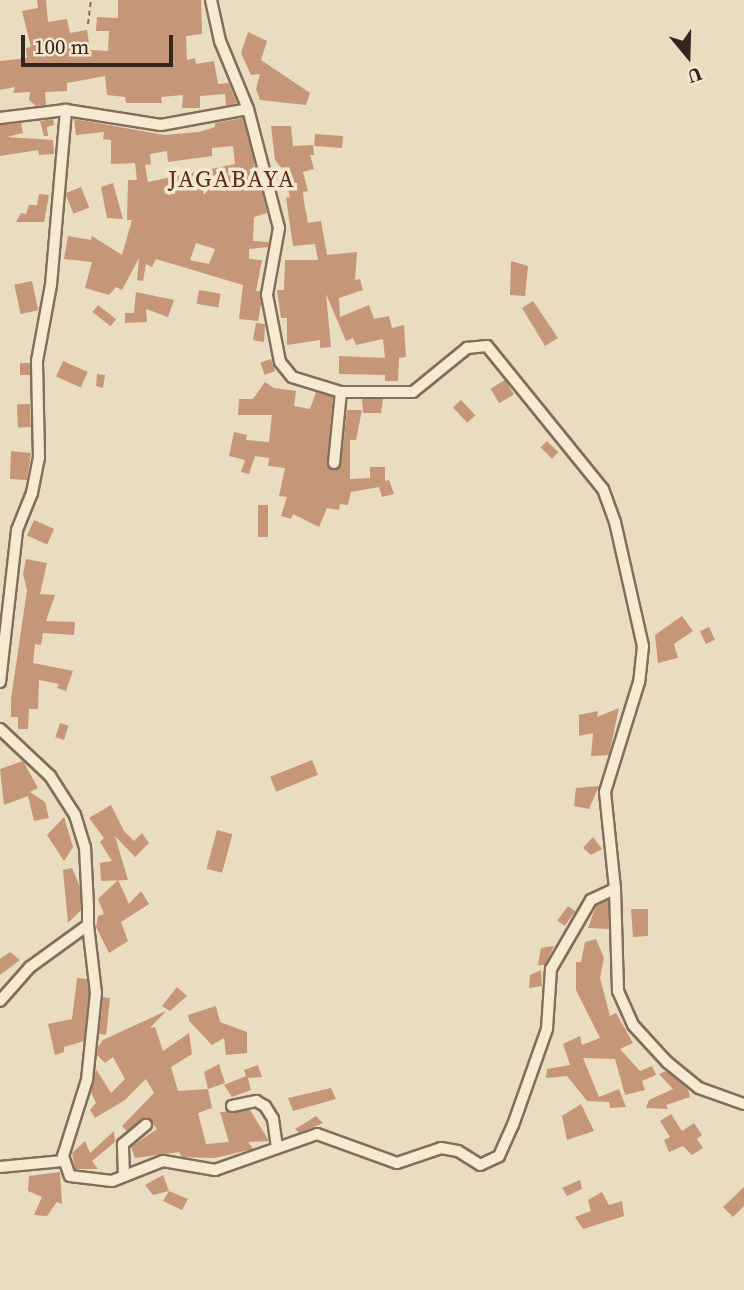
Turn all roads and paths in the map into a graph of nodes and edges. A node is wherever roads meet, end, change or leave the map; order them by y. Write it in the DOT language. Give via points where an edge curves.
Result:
graph roads {
  1 [pos="91,0"];
  2 [pos="211,0"];
  3 [pos="88,24"];
  4 [pos="248,109"];
  5 [pos="66,110"];
  6 [pos="0,118"];
  7 [pos="341,392"];
  8 [pos="334,463"];
  9 [pos="0,682"];
  10 [pos="0,729"];
  11 [pos="615,889"];
  12 [pos="88,925"];
  13 [pos="0,1000"];
  14 [pos="744,1104"];
  15 [pos="232,1106"];
  16 [pos="146,1125"];
  17 [pos="276,1147"];
  18 [pos="63,1161"];
  19 [pos="0,1167"];
  20 [pos="124,1176"];
  1 -- 3 [label="path"];
  2 -- 4 [label="street" via="220,41"];
  4 -- 5 [label="street" via="161,125"];
  4 -- 7 [label="street" via="281,238 267,295 280,362 292,377"];
  5 -- 6 [label="street"];
  5 -- 9 [label="street" via="51,285 37,361 39,458 32,494 17,530"];
  7 -- 8 [label="street"];
  7 -- 11 [label="street" via="414,392 467,348 487,346 603,489 643,646 639,682 605,792 604,818"];
  10 -- 12 [label="street" via="50,776 75,815 85,846"];
  11 -- 14 [label="street" via="618,991 626,1014 650,1046 699,1088"];
  11 -- 17 [label="street" via="591,900 551,969 547,1029 513,1125 495,1159 476,1165 458,1151 441,1148 397,1163 321,1134"];
  12 -- 13 [label="street" via="30,967"];
  12 -- 18 [label="street" via="96,967 91,1043 87,1080"];
  15 -- 17 [label="street" via="256,1101 265,1106"];
  16 -- 20 [label="street" via="123,1144"];
  17 -- 20 [label="street" via="224,1168 207,1170 163,1161"];
  18 -- 19 [label="street"];
  18 -- 20 [label="street" via="65,1171 81,1180 102,1183"];
}
